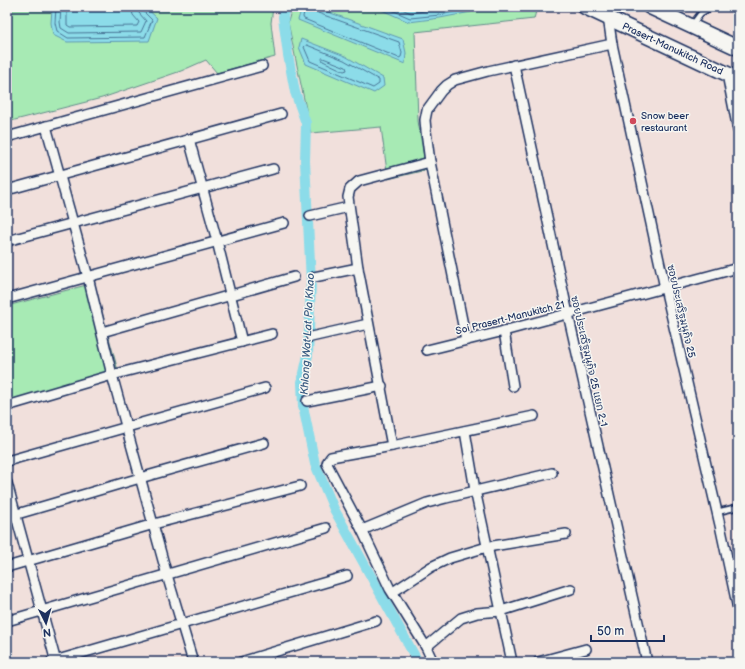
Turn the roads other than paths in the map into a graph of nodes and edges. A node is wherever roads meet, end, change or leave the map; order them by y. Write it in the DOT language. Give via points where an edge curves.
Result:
graph roads {
  1 [pos="585,7"];
  2 [pos="650,7"];
  3 [pos="708,7"];
  4 [pos="608,17"];
  5 [pos="691,26"];
  6 [pos="612,44"];
  7 [pos="738,48"];
  8 [pos="514,65"];
  9 [pos="262,66"];
  10 [pos="732,76"];
  11 [pos="281,114"];
  12 [pos="46,126"];
  13 [pos="738,130"];
  14 [pos="7,137"];
  15 [pos="188,139"];
  16 [pos="430,162"];
  17 [pos="273,169"];
  18 [pos="59,175"];
  19 [pos="203,189"];
  20 [pos="7,190"];
  21 [pos="349,207"];
  22 [pos="310,216"];
  23 [pos="284,223"];
  24 [pos="72,225"];
  25 [pos="217,241"];
  26 [pos="7,242"];
  27 [pos="358,268"];
  28 [pos="738,268"];
  29 [pos="88,277"];
  30 [pos="294,277"];
  31 [pos="314,277"];
  32 [pos="665,288"];
  33 [pos="231,295"];
  34 [pos="7,299"];
  35 [pos="568,314"];
  36 [pos="368,324"];
  37 [pos="504,331"];
  38 [pos="102,332"];
  39 [pos="272,334"];
  40 [pos="311,337"];
  41 [pos="466,340"];
  42 [pos="242,342"];
  43 [pos="427,350"];
  44 [pos="112,375"];
  45 [pos="382,386"];
  46 [pos="513,386"];
  47 [pos="265,388"];
  48 [pos="307,401"];
  49 [pos="7,406"];
  50 [pos="534,416"];
  51 [pos="126,427"];
  52 [pos="465,431"];
  53 [pos="264,443"];
  54 [pos="392,446"];
  55 [pos="7,461"];
  56 [pos="552,473"];
  57 [pos="140,478"];
  58 [pos="7,483"];
  59 [pos="300,486"];
  60 [pos="475,490"];
  61 [pos="738,507"];
  62 [pos="717,512"];
  63 [pos="11,516"];
  64 [pos="154,524"];
  65 [pos="326,528"];
  66 [pos="362,530"];
  67 [pos="566,534"];
  68 [pos="487,548"];
  69 [pos="29,561"];
  70 [pos="7,567"];
  71 [pos="167,575"];
  72 [pos="348,576"];
  73 [pos="570,589"];
  74 [pos="393,592"];
  75 [pos="738,609"];
  76 [pos="42,611"];
  77 [pos="501,611"];
  78 [pos="7,621"];
  79 [pos="376,621"];
  80 [pos="183,625"];
  81 [pos="426,647"];
  82 [pos="586,649"];
  83 [pos="54,662"];
  84 [pos="193,662"];
  85 [pos="241,662"];
  86 [pos="433,662"];
  87 [pos="512,662"];
  88 [pos="538,662"];
  89 [pos="647,662"];
  1 -- 4 [label="main road, Prasert-Manukitch Road"];
  2 -- 5 [label="main road"];
  3 -- 5 [label="lane"];
  4 -- 6 [label="street, ซอยประเสริฐมนูกิจ 25"];
  4 -- 10 [label="main road, Prasert-Manukitch Road"];
  5 -- 7 [label="main road"];
  6 -- 8 [label="street"];
  6 -- 32 [label="street, ซอยประเสริฐมนูกิจ 25"];
  8 -- 16 [label="street" via="455,80 441,91 427,110"];
  8 -- 35 [label="street, ซอยประเสริฐมนูกิจ 25 แยก 2-1"];
  9 -- 12 [label="street"];
  10 -- 13 [label="street"];
  11 -- 15 [label="street"];
  12 -- 14 [label="street"];
  12 -- 18 [label="street"];
  15 -- 18 [label="street"];
  15 -- 19 [label="street"];
  16 -- 21 [label="street" via="359,181 350,190"];
  16 -- 41 [label="street"];
  17 -- 19 [label="street"];
  18 -- 20 [label="street"];
  18 -- 24 [label="street"];
  19 -- 24 [label="street"];
  19 -- 25 [label="street"];
  21 -- 22 [label="street"];
  21 -- 27 [label="street"];
  23 -- 25 [label="street"];
  24 -- 26 [label="street"];
  24 -- 29 [label="street"];
  25 -- 29 [label="street"];
  25 -- 33 [label="street"];
  27 -- 31 [label="street"];
  27 -- 36 [label="street"];
  28 -- 32 [label="street, Soi Prasert-Manukitch 21"];
  29 -- 34 [label="street"];
  29 -- 38 [label="street"];
  30 -- 33 [label="street"];
  32 -- 35 [label="street, Soi Prasert-Manukitch 21"];
  32 -- 62 [label="street, ซอยประเสริฐมนูกิจ 25"];
  33 -- 38 [label="street"];
  33 -- 42 [label="street"];
  35 -- 37 [label="street, Soi Prasert-Manukitch 21"];
  35 -- 89 [label="street, ซอยประเสริฐมนูกิจ 25 แยก 2-1"];
  36 -- 40 [label="street"];
  36 -- 45 [label="street"];
  37 -- 41 [label="street, Soi Prasert-Manukitch 21"];
  37 -- 46 [label="street"];
  38 -- 44 [label="street"];
  39 -- 42 [label="street"];
  41 -- 43 [label="street, Soi Prasert-Manukitch 21"];
  42 -- 44 [label="street"];
  44 -- 49 [label="street"];
  44 -- 51 [label="street"];
  45 -- 48 [label="street"];
  45 -- 54 [label="street"];
  47 -- 51 [label="street"];
  50 -- 52 [label="street"];
  51 -- 55 [label="street"];
  51 -- 57 [label="street"];
  52 -- 54 [label="street"];
  52 -- 60 [label="street"];
  53 -- 57 [label="street"];
  54 -- 66 [label="street" via="331,457 328,461 327,464"];
  56 -- 60 [label="street"];
  57 -- 63 [label="street"];
  57 -- 64 [label="street"];
  58 -- 63 [label="street"];
  59 -- 64 [label="street"];
  60 -- 66 [label="street" via="427,503"];
  60 -- 68 [label="street"];
  61 -- 62 [label="lane"];
  62 -- 75 [label="street, ซอยประเสริฐมนูกิจ 25"];
  63 -- 69 [label="street"];
  64 -- 69 [label="street"];
  64 -- 71 [label="street"];
  65 -- 71 [label="street"];
  66 -- 74 [label="street"];
  67 -- 68 [label="street"];
  68 -- 74 [label="street" via="431,566"];
  68 -- 77 [label="street"];
  69 -- 70 [label="street"];
  69 -- 76 [label="street"];
  71 -- 76 [label="street"];
  71 -- 80 [label="street"];
  72 -- 80 [label="street"];
  73 -- 77 [label="street"];
  74 -- 81 [label="street"];
  76 -- 78 [label="street"];
  76 -- 83 [label="street"];
  77 -- 81 [label="street" via="477,613 462,618"];
  77 -- 87 [label="street"];
  79 -- 85 [label="street"];
  80 -- 83 [label="street"];
  80 -- 84 [label="street"];
  81 -- 86 [label="street"];
  82 -- 88 [label="street"];
}
